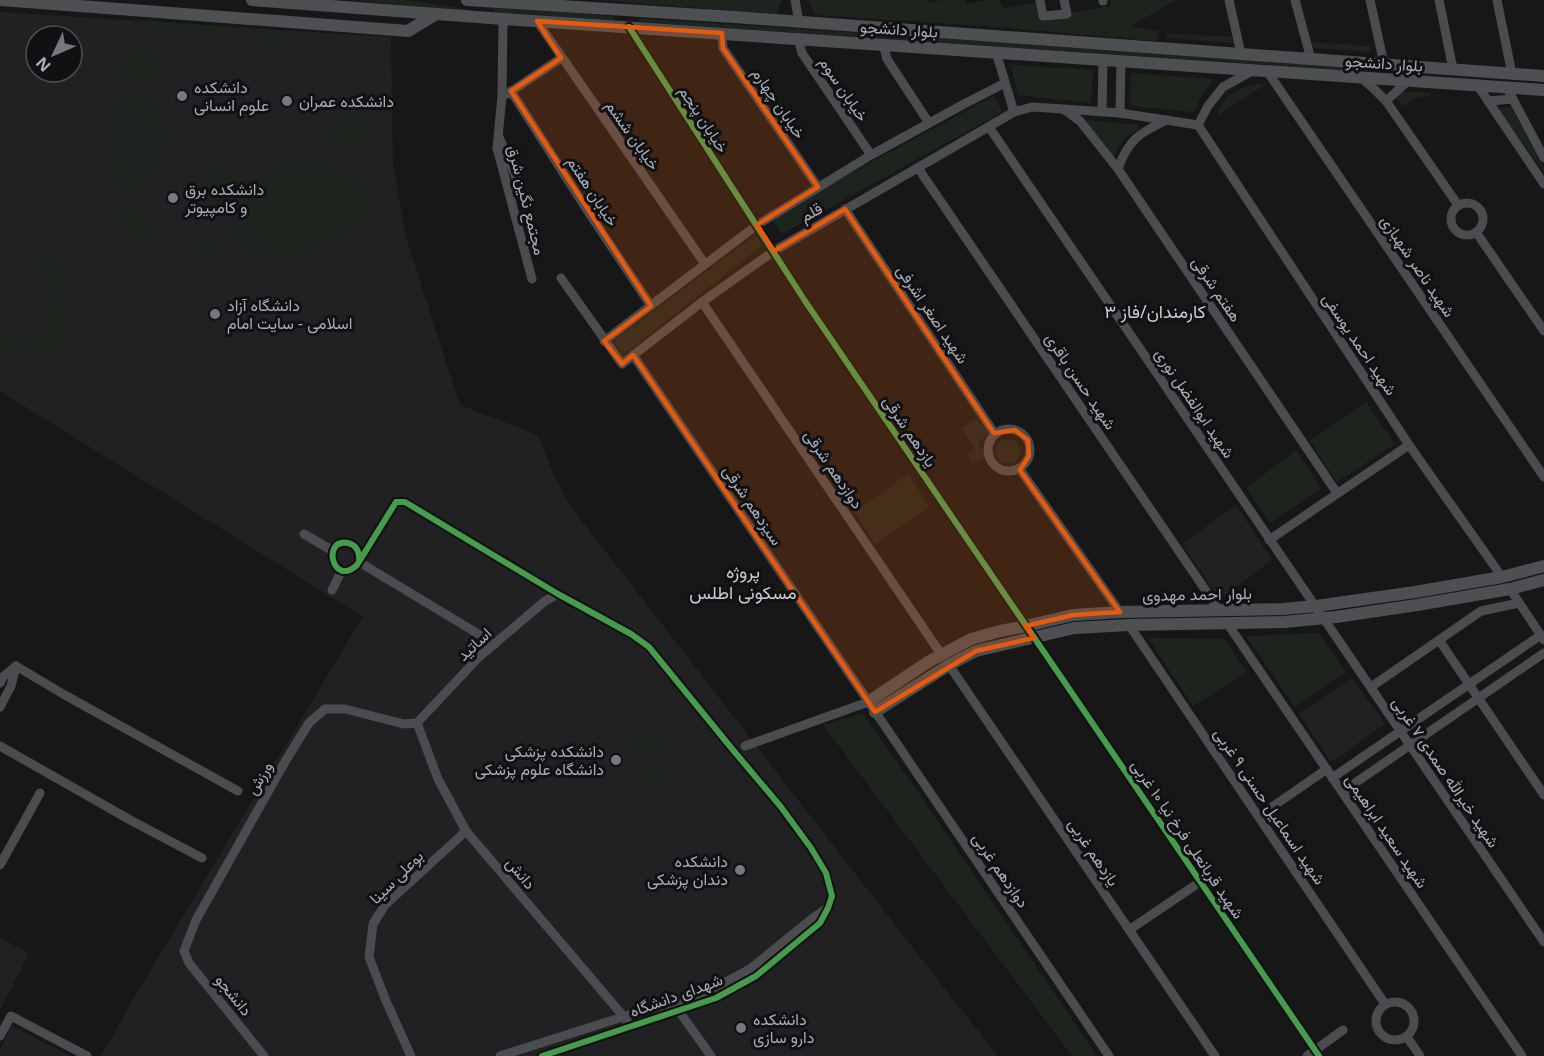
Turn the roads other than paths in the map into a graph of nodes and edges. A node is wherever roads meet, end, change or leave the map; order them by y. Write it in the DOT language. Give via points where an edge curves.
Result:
graph roads {
  1 [pos="2,0"];
  2 [pos="252,0"];
  3 [pos="467,0"];
  4 [pos="795,0"];
  5 [pos="1040,0"];
  6 [pos="1064,0"];
  7 [pos="1229,0"];
  8 [pos="1295,0"];
  9 [pos="1370,0"];
  10 [pos="1439,0"];
  11 [pos="1497,0"];
  12 [pos="476,1"];
  13 [pos="605,4"];
  14 [pos="629,10"];
  15 [pos="436,14"];
  16 [pos="476,17"];
  17 [pos="503,19"];
  18 [pos="537,21"];
  19 [pos="799,22"];
  20 [pos="629,27"];
  21 [pos="722,33"];
  22 [pos="798,38"];
  23 [pos="883,44"];
  24 [pos="996,52"];
  25 [pos="1241,54"];
  26 [pos="561,58"];
  27 [pos="1311,59"];
  28 [pos="1103,60"];
  29 [pos="1121,61"];
  30 [pos="1384,64"];
  31 [pos="1453,69"];
  32 [pos="1253,70"];
  33 [pos="1267,71"];
  34 [pos="1512,74"];
  35 [pos="1544,76"];
  36 [pos="1360,78"];
  37 [pos="1386,79"];
  38 [pos="1408,81"];
  39 [pos="1005,83"];
  40 [pos="1478,86"];
  41 [pos="1544,90"];
  42 [pos="1510,93"];
  43 [pos="506,94"];
  44 [pos="1386,101"];
  45 [pos="1488,101"];
  46 [pos="1063,109"];
  47 [pos="1014,112"];
  48 [pos="1102,112"];
  49 [pos="1120,113"];
  50 [pos="1167,120"];
  51 [pos="929,123"];
  52 [pos="1198,125"];
  53 [pos="989,127"];
  54 [pos="498,135"];
  55 [pos="871,155"];
  56 [pos="1544,158"];
  57 [pos="918,168"];
  58 [pos="1118,170"];
  59 [pos="517,180"];
  60 [pos="1544,184"];
  61 [pos="818,187"];
  62 [pos="1458,205"];
  63 [pos="845,210"];
  64 [pos="757,225"];
  65 [pos="1476,232"];
  66 [pos="774,251"];
  67 [pos="705,264"];
  68 [pos="561,278"];
  69 [pos="532,279"];
  70 [pos="702,302"];
  71 [pos="651,306"];
  72 [pos="1544,331"];
  73 [pos="604,341"];
  74 [pos="633,355"];
  75 [pos="995,434"];
  76 [pos="1409,445"];
  77 [pos="1019,468"];
  78 [pos="1544,477"];
  79 [pos="1337,493"];
  80 [pos="304,534"];
  81 [pos="1269,540"];
  82 [pos="333,551"];
  83 [pos="358,562"];
  84 [pos="1544,566"];
  85 [pos="342,570"];
  86 [pos="1502,577"];
  87 [pos="1544,580"];
  88 [pos="1510,589"];
  89 [pos="332,590"];
  90 [pos="558,594"];
  91 [pos="1519,603"];
  92 [pos="1316,606"];
  93 [pos="1219,610"];
  94 [pos="1120,612"];
  95 [pos="1324,618"];
  96 [pos="1227,623"];
  97 [pos="1026,626"];
  98 [pos="1129,626"];
  99 [pos="1034,638"];
  100 [pos="1542,638"];
  101 [pos="1439,640"];
  102 [pos="495,644"];
  103 [pos="1544,653"];
  104 [pos="941,654"];
  105 [pos="949,665"];
  106 [pos="16,666"];
  107 [pos="0,683"];
  108 [pos="1469,685"];
  109 [pos="1371,687"];
  110 [pos="1479,699"];
  111 [pos="868,702"];
  112 [pos="0,707"];
  113 [pos="875,712"];
  114 [pos="417,723"];
  115 [pos="1400,732"];
  116 [pos="0,746"];
  117 [pos="745,746"];
  118 [pos="1410,747"];
  119 [pos="1330,774"];
  120 [pos="238,791"];
  121 [pos="40,792"];
  122 [pos="1342,792"];
  123 [pos="1544,795"];
  124 [pos="1259,816"];
  125 [pos="466,831"];
  126 [pos="202,858"];
  127 [pos="0,865"];
  128 [pos="1200,882"];
  129 [pos="1129,930"];
  130 [pos="1544,942"];
  131 [pos="184,951"];
  132 [pos="1384,1004"];
  133 [pos="676,1006"];
  134 [pos="624,1017"];
  135 [pos="630,1026"];
  136 [pos="1342,1030"];
  137 [pos="0,1036"];
  138 [pos="561,1036"];
  139 [pos="1407,1037"];
  140 [pos="565,1052"];
  141 [pos="1314,1054"];
  142 [pos="87,1056"];
  143 [pos="264,1056"];
  144 [pos="411,1056"];
  145 [pos="500,1056"];
  146 [pos="542,1056"];
  147 [pos="711,1056"];
  148 [pos="1109,1056"];
  149 [pos="1215,1056"];
  150 [pos="1420,1056"];
  151 [pos="1522,1056"];
  1 -- 15 [label="main road" via="408,30"];
  2 -- 15 [label="main road, بلوار دانشجو"];
  3 -- 12 [label="main road, بلوار دانشجو"];
  4 -- 19 [label="street"];
  5 -- 6 [label="street" via="1043,16 1066,14"];
  7 -- 25 [label="street"];
  8 -- 27 [label="street"];
  9 -- 30 [label="street"];
  10 -- 31 [label="street"];
  11 -- 34 [label="street"];
  12 -- 13 [label="main road, بلوار دانشجو"];
  12 -- 16 [label="main road"];
  13 -- 14 [label="main road, بلوار دانشجو"];
  14 -- 19 [label="main road, بلوار دانشجو"];
  14 -- 20 [label="main road"];
  15 -- 16 [label="main road, بلوار دانشجو"];
  16 -- 17 [label="main road, بلوار دانشجو"];
  17 -- 18 [label="main road, بلوار دانشجو"];
  17 -- 43 [label="street, مجتمع نگین شرق"];
  18 -- 20 [label="main road, بلوار دانشجو"];
  18 -- 26 [label="street, خیابان ششم"];
  19 -- 25 [label="main road, بلوار دانشجو"];
  20 -- 21 [label="main road, بلوار دانشجو"];
  20 -- 64 [label="street, خیابان پنجم"];
  21 -- 22 [label="main road, بلوار دانشجو"];
  21 -- 61 [label="street, خیابان چهارم" via="723,48"];
  22 -- 23 [label="main road, بلوار دانشجو"];
  22 -- 55 [label="street, خیابان سوم" via="802,53"];
  23 -- 24 [label="main road, بلوار دانشجو"];
  23 -- 51 [label="street" via="887,59"];
  24 -- 28 [label="main road, بلوار دانشجو"];
  24 -- 39 [label="street"];
  25 -- 27 [label="main road, بلوار دانشجو"];
  26 -- 43 [label="street"];
  26 -- 67 [label="street, خیابان ششم"];
  27 -- 30 [label="main road, بلوار دانشجو"];
  28 -- 29 [label="main road, بلوار دانشجو"];
  28 -- 48 [label="street"];
  29 -- 32 [label="main road, بلوار دانشجو"];
  29 -- 49 [label="street"];
  30 -- 31 [label="main road, بلوار دانشجو"];
  30 -- 37 [label="main road"];
  31 -- 34 [label="main road, بلوار دانشجو"];
  32 -- 33 [label="main road, بلوار دانشجو"];
  32 -- 52 [label="street" via="1223,87"];
  33 -- 36 [label="main road, بلوار دانشجو"];
  33 -- 78 [label="street, شهید ناصر شهبازی"];
  34 -- 35 [label="main road, بلوار دانشجو"];
  36 -- 37 [label="main road, بلوار دانشجو"];
  36 -- 44 [label="street"];
  37 -- 38 [label="main road, بلوار دانشجو"];
  38 -- 40 [label="main road, بلوار دانشجو"];
  38 -- 44 [label="street"];
  39 -- 47 [label="street"];
  39 -- 51 [label="street"];
  40 -- 42 [label="main road, بلوار دانشجو"];
  40 -- 45 [label="street"];
  41 -- 42 [label="main road, بلوار دانشجو"];
  42 -- 45 [label="street"];
  42 -- 56 [label="street"];
  43 -- 54 [label="street, مجتمع نگین شرق"];
  43 -- 71 [label="street, خیابان هفتم"];
  44 -- 62 [label="street"];
  45 -- 60 [label="street"];
  46 -- 47 [label="street" via="1032,107"];
  46 -- 48 [label="street"];
  46 -- 58 [label="street, هفتم شرقی" via="1080,121"];
  47 -- 53 [label="street, قلم"];
  48 -- 49 [label="street"];
  49 -- 50 [label="street"];
  50 -- 52 [label="street"];
  50 -- 58 [label="street" via="1131,142"];
  51 -- 55 [label="street"];
  52 -- 76 [label="street, شهید احمد یوسفی"];
  53 -- 57 [label="street, قلم"];
  53 -- 81 [label="street, شهید ابوالفضل نوری"];
  54 -- 59 [label="street"];
  54 -- 69 [label="street, مجتمع نگین شرق" via="497,148"];
  55 -- 61 [label="street"];
  57 -- 63 [label="street, قلم"];
  57 -- 93 [label="street, شهید حسن باقری"];
  58 -- 79 [label="street, هفتم شرقی"];
  61 -- 64 [label="street"];
  62 -- 65 [label="street" via="1466,202 1480,210 1483,222"];
  62 -- 65 [label="street" via="1451,216 1454,228 1464,234"];
  63 -- 66 [label="street, قلم"];
  63 -- 75 [label="street, شهید اصغر اشرفی"];
  64 -- 66 [label="street, خیابان پنجم"];
  64 -- 67 [label="street"];
  65 -- 72 [label="street"];
  66 -- 70 [label="street, قلم"];
  66 -- 97 [label="street, یازدهم شرقی"];
  67 -- 71 [label="street"];
  68 -- 73 [label="street"];
  70 -- 74 [label="street, قلم"];
  70 -- 104 [label="street, دوازدهم شرقی"];
  71 -- 73 [label="street"];
  73 -- 74 [label="street" via="622,364"];
  74 -- 111 [label="street, سیزدهم شرقی"];
  75 -- 77 [label="street" via="989,444 990,459 998,468"];
  75 -- 77 [label="street" via="1010,429 1028,440 1029,456"];
  76 -- 79 [label="street"];
  76 -- 86 [label="street, شهید احمد یوسفی"];
  77 -- 94 [label="street"];
  79 -- 81 [label="street"];
  80 -- 82 [label="street"];
  81 -- 92 [label="street, شهید ابوالفضل نوری"];
  82 -- 83 [label="street" via="338,545 351,544 359,553"];
  82 -- 85 [label="street" via="333,562"];
  83 -- 85 [label="street" via="352,569"];
  83 -- 90 [label="street" via="396,502 405,502"];
  83 -- 102 [label="street"];
  84 -- 86 [label="main road, بلوار احمد مهدوی"];
  85 -- 89 [label="street"];
  86 -- 88 [label="main road"];
  86 -- 92 [label="main road, بلوار احمد مهدوی"];
  87 -- 88 [label="main road, بلوار احمد مهدوی"];
  88 -- 91 [label="street"];
  88 -- 95 [label="main road, بلوار احمد مهدوی"];
  90 -- 102 [label="street, اساتید"];
  90 -- 133 [label="street, شهدای دانشگاه" via="649,647 782,807 826,873 832,896 828,908 750,969"];
  91 -- 100 [label="street"];
  91 -- 101 [label="street" via="1481,610"];
  92 -- 93 [label="main road, بلوار احمد مهدوی"];
  92 -- 95 [label="street, شهید خیرالله صمدی ۷ غربی"];
  93 -- 94 [label="main road, بلوار احمد مهدوی"];
  94 -- 97 [label="main road, بلوار احمد مهدوی" via="1072,615"];
  95 -- 96 [label="main road, بلوار احمد مهدوی"];
  95 -- 109 [label="street, شهید خیرالله صمدی ۷ غربی"];
  96 -- 98 [label="main road, بلوار احمد مهدوی"];
  96 -- 119 [label="street, شهید سعید ابراهیمی"];
  97 -- 99 [label="street, یازدهم شرقی"];
  97 -- 104 [label="main road, بلوار احمد مهدوی" via="971,639"];
  98 -- 99 [label="main road, بلوار احمد مهدوی" via="1074,628"];
  98 -- 124 [label="street, شهید اسماعیل حسنی ۹ غربی"];
  99 -- 105 [label="main road, بلوار احمد مهدوی" via="976,651"];
  99 -- 128 [label="street, شهید قربانعلی فرخ نیا ۱۰ غربی"];
  100 -- 108 [label="street"];
  101 -- 108 [label="street"];
  101 -- 109 [label="street"];
  102 -- 114 [label="street, اساتید"];
  103 -- 110 [label="street"];
  104 -- 111 [label="main road, بلوار احمد مهدوی"];
  105 -- 113 [label="main road, بلوار احمد مهدوی"];
  105 -- 129 [label="street, یازدهم غربی"];
  106 -- 107 [label="street"];
  106 -- 112 [label="street"];
  106 -- 120 [label="street"];
  108 -- 110 [label="street"];
  108 -- 115 [label="street"];
  109 -- 115 [label="street, شهید خیرالله صمدی ۷ غربی"];
  110 -- 118 [label="street"];
  110 -- 123 [label="street"];
  111 -- 113 [label="street, دوازدهم غربی"];
  111 -- 117 [label="street"];
  113 -- 148 [label="street, دوازدهم غربی"];
  114 -- 125 [label="street, دانش" via="438,779"];
  114 -- 131 [label="street, ورزش" via="326,709 309,723 196,920"];
  115 -- 118 [label="street, شهید خیرالله صمدی ۷ غربی"];
  115 -- 119 [label="street"];
  116 -- 126 [label="street"];
  118 -- 122 [label="street"];
  118 -- 130 [label="street, شهید خیرالله صمدی ۷ غربی"];
  119 -- 122 [label="street, شهید سعید ابراهیمی"];
  119 -- 124 [label="street"];
  121 -- 127 [label="street"];
  122 -- 151 [label="street, شهید سعید ابراهیمی"];
  124 -- 132 [label="street, شهید اسماعیل حسنی ۹ غربی"];
  125 -- 134 [label="street, دانش"];
  125 -- 144 [label="street, بوعلی سینا" via="385,905 373,924 369,957"];
  128 -- 129 [label="street"];
  128 -- 141 [label="street, شهید قربانعلی فرخ نیا ۱۰ غربی"];
  129 -- 149 [label="street, یازدهم غربی"];
  131 -- 143 [label="street, دانشجو" via="189,963"];
  132 -- 139 [label="street" via="1396,1001 1408,1005 1414,1016 1414,1028"];
  132 -- 139 [label="street" via="1377,1014 1376,1027 1383,1037 1395,1041"];
  133 -- 134 [label="street, شهدای دانشگاه"];
  133 -- 135 [label="street, شهدای دانشگاه"];
  133 -- 147 [label="street"];
  134 -- 135 [label="street, دانش"];
  134 -- 138 [label="street, شهدای دانشگاه"];
  135 -- 140 [label="street, شهدای دانشگاه"];
  136 -- 141 [label="street"];
  137 -- 142 [label="street" via="11,1016"];
  138 -- 140 [label="street"];
  138 -- 145 [label="street, شهدای دانشگاه"];
  139 -- 150 [label="street"];
  140 -- 146 [label="street, شهدای دانشگاه"];
}
